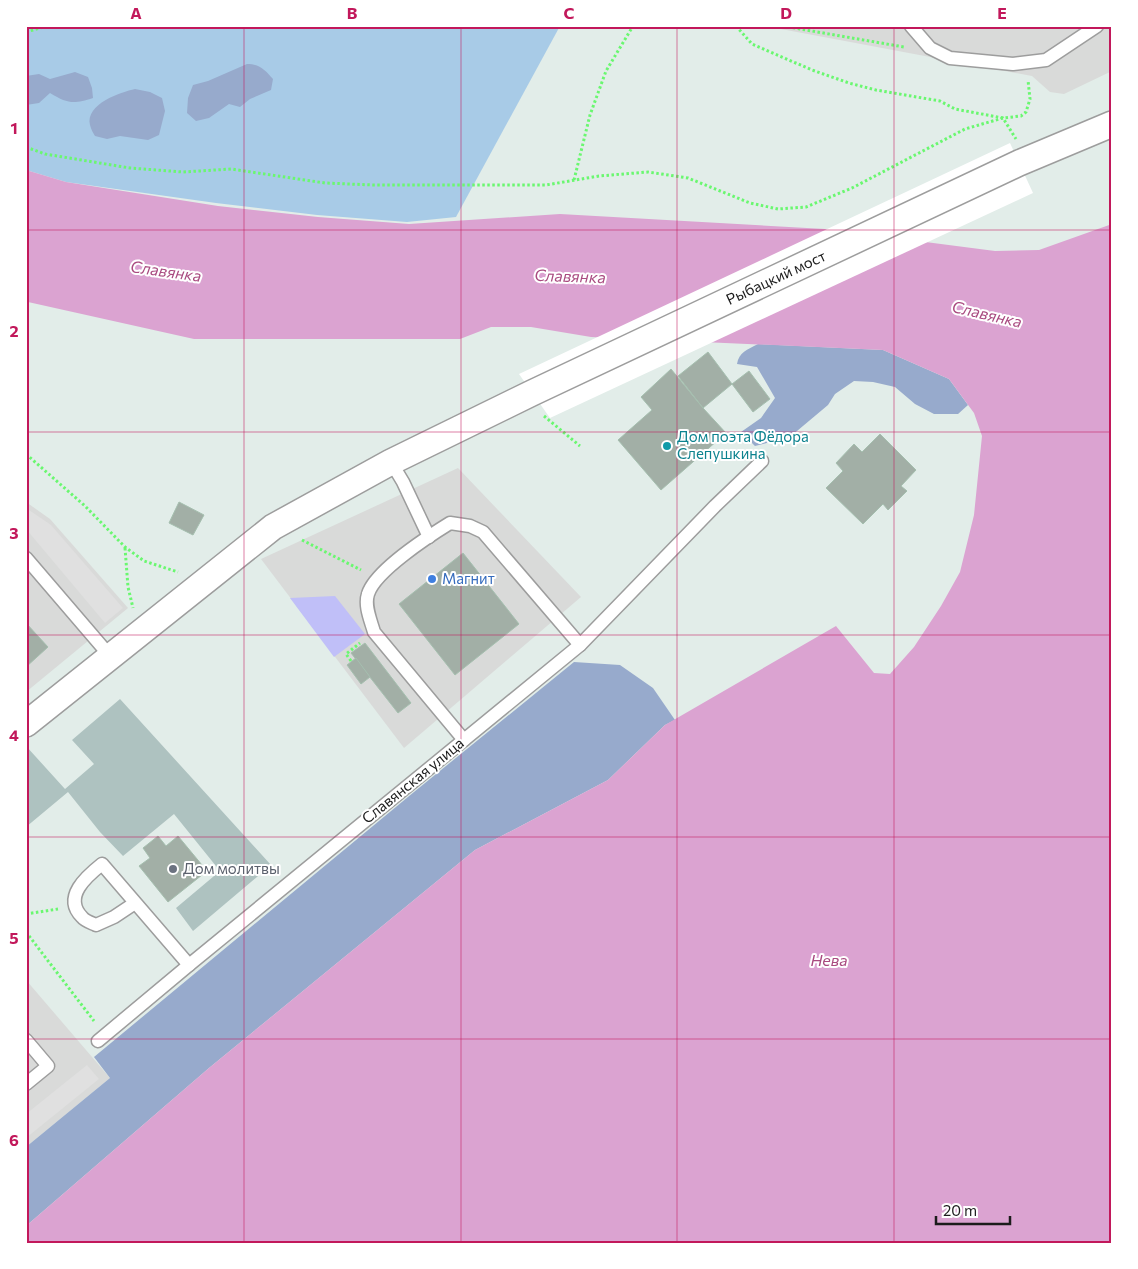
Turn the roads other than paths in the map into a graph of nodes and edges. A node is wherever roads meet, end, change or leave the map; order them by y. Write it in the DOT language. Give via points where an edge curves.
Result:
graph roads {
  1 [pos="911,26"];
  2 [pos="1097,26"];
  3 [pos="1112,124"];
  4 [pos="762,461"];
  5 [pos="392,462"];
  6 [pos="429,536"];
  7 [pos="26,558"];
  8 [pos="580,645"];
  9 [pos="110,656"];
  10 [pos="26,724"];
  11 [pos="464,740"];
  12 [pos="135,903"];
  13 [pos="189,964"];
  14 [pos="101,1038"];
  15 [pos="26,1040"];
  16 [pos="26,1084"];
  1 -- 2 [label="lane" via="930,48 950,58 1013,64 1046,60"];
  3 -- 5 [label="street, Рыбацкий мост" via="1019,163 537,403"];
  4 -- 8 [label="lane, Славянская улица"];
  5 -- 6 [label="lane"];
  5 -- 9 [label="street" via="273,527"];
  6 -- 8 [label="lane" via="450,523 483,532"];
  6 -- 11 [label="lane" via="377,579 368,595 368,612 374,632"];
  7 -- 9 [label="lane"];
  8 -- 11 [label="lane, Славянская улица"];
  9 -- 10 [label="street"];
  11 -- 13 [label="lane, Славянская улица"];
  12 -- 12 [label="lane" via="102,864 84,878 76,892 75,906 82,918 96,925"];
  12 -- 13 [label="lane"];
  13 -- 14 [label="lane, Славянская улица"];
  15 -- 16 [label="lane" via="48,1066"];
}
